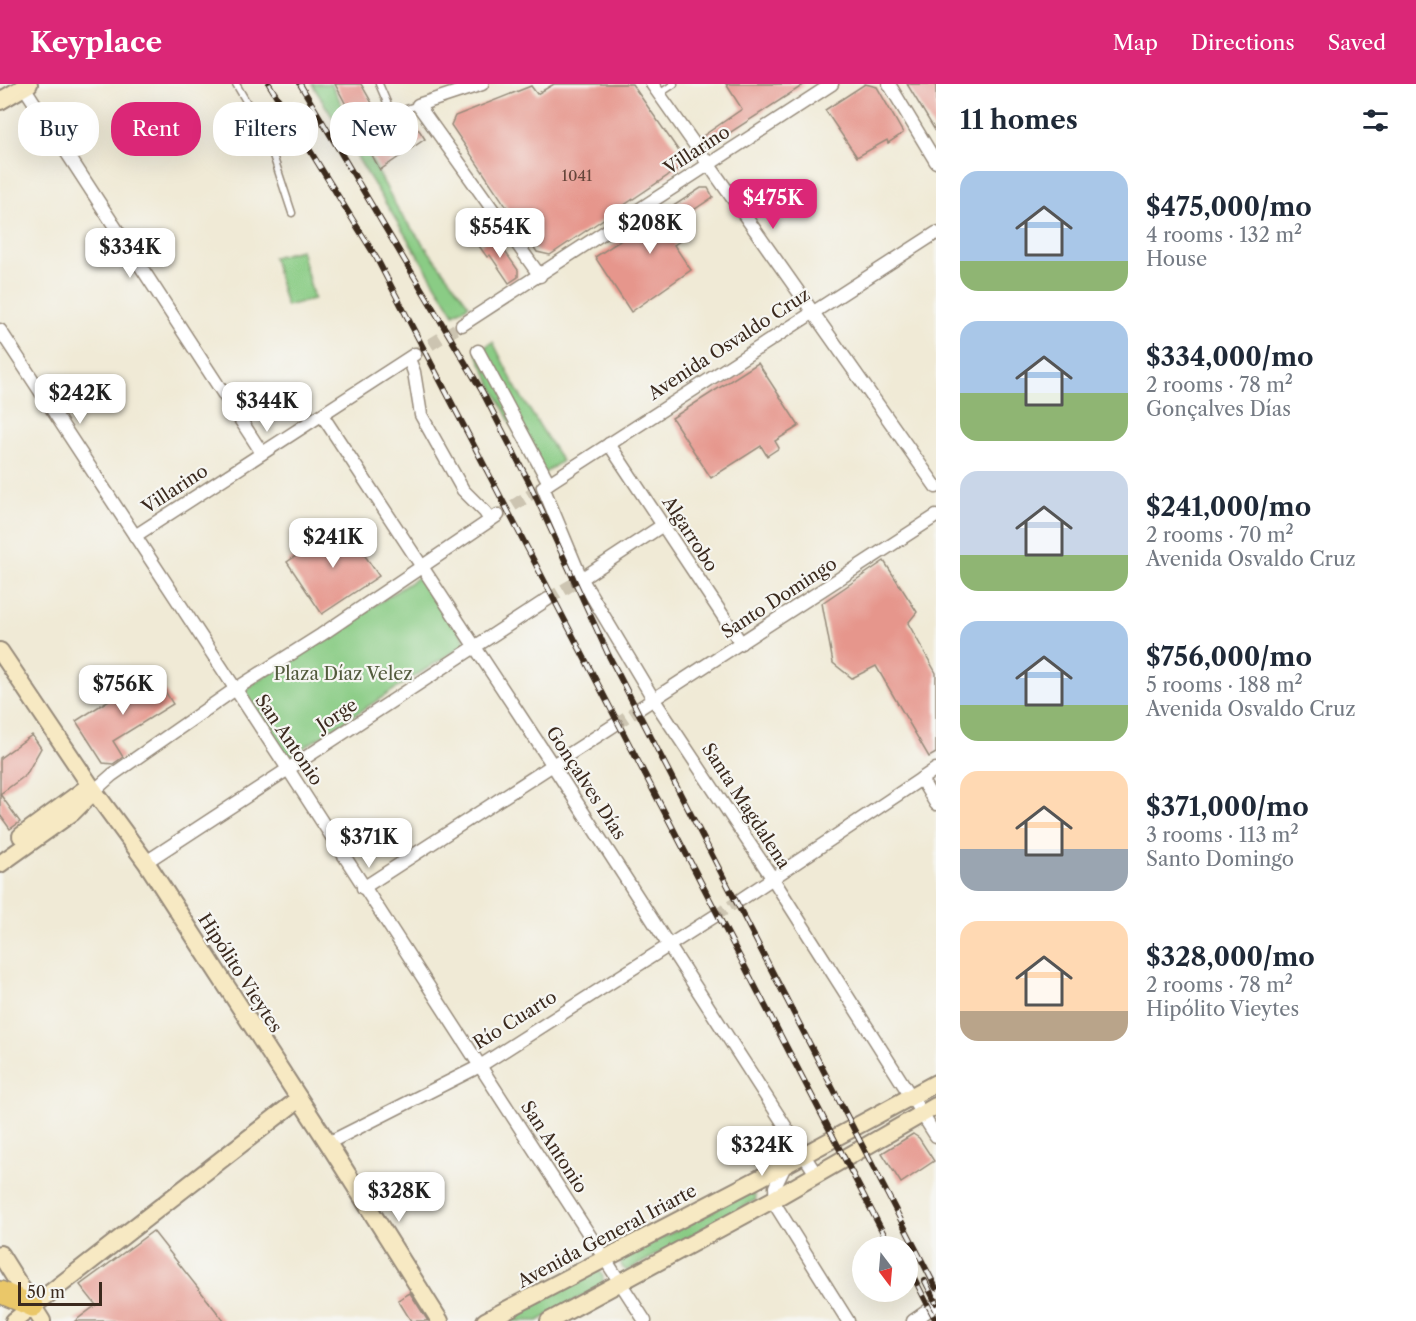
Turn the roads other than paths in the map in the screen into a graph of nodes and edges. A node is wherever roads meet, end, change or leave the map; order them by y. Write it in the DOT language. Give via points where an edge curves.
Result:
graph roads {
  1 [pos="237,84"];
  2 [pos="379,84"];
  3 [pos="482,84"];
  4 [pos="674,84"];
  5 [pos="832,84"];
  6 [pos="889,84"];
  7 [pos="26,86"];
  8 [pos="656,89"];
  9 [pos="0,101"];
  10 [pos="387,102"];
  11 [pos="418,105"];
  12 [pos="936,162"];
  13 [pos="708,164"];
  14 [pos="292,213"];
  15 [pos="936,232"];
  16 [pos="540,276"];
  17 [pos="814,313"];
  18 [pos="462,326"];
  19 [pos="0,330"];
  20 [pos="478,351"];
  21 [pos="322,415"];
  22 [pos="609,444"];
  23 [pos="262,453"];
  24 [pos="546,485"];
  25 [pos="936,488"];
  26 [pos="936,516"];
  27 [pos="663,525"];
  28 [pos="135,536"];
  29 [pos="421,565"];
  30 [pos="580,579"];
  31 [pos="548,599"];
  32 [pos="741,644"];
  33 [pos="475,647"];
  34 [pos="0,651"];
  35 [pos="234,690"];
  36 [pos="654,700"];
  37 [pos="640,708"];
  38 [pos="616,724"];
  39 [pos="552,764"];
  40 [pos="288,769"];
  41 [pos="936,769"];
  42 [pos="921,779"];
  43 [pos="92,788"];
  44 [pos="936,804"];
  45 [pos="0,851"];
  46 [pos="146,862"];
  47 [pos="0,864"];
  48 [pos="773,879"];
  49 [pos="363,888"];
  50 [pos="740,900"];
  51 [pos="715,916"];
  52 [pos="669,945"];
  53 [pos="480,1066"];
  54 [pos="936,1083"];
  55 [pos="910,1096"];
  56 [pos="298,1099"];
  57 [pos="929,1110"];
  58 [pos="936,1136"];
  59 [pos="328,1143"];
  60 [pos="804,1155"];
  61 [pos="785,1165"];
  62 [pos="816,1174"];
  63 [pos="774,1199"];
  64 [pos="0,1254"];
  65 [pos="604,1258"];
  66 [pos="620,1282"];
  67 [pos="0,1293"];
  68 [pos="936,1305"];
  69 [pos="37,1314"];
  70 [pos="14,1321"];
  71 [pos="440,1321"];
  72 [pos="485,1321"];
  73 [pos="549,1321"];
  74 [pos="645,1321"];
  75 [pos="848,1321"];
  76 [pos="913,1321"];
  1 -- 14 [label="lane" via="267,137"];
  2 -- 10 [label="lane"];
  3 -- 11 [label="street"];
  4 -- 8 [label="lane"];
  5 -- 13 [label="street, Villarino"];
  6 -- 12 [label="street"];
  7 -- 9 [label="main road"];
  7 -- 23 [label="street"];
  8 -- 13 [label="street"];
  11 -- 16 [label="street"];
  13 -- 16 [label="street, Villarino"];
  13 -- 17 [label="street"];
  15 -- 17 [label="street, Avenida Osvaldo Cruz"];
  16 -- 18 [label="street, Villarino"];
  17 -- 22 [label="street, Avenida Osvaldo Cruz"];
  17 -- 25 [label="street"];
  19 -- 28 [label="street, San Antonio"];
  20 -- 24 [label="street, Santa Magdalena"];
  21 -- 23 [label="street, Villarino"];
  21 -- 29 [label="street, Gonçalves Días"];
  21 -- 29 [label="street, Villarino" via="412,357 422,415 463,490 494,517"];
  22 -- 24 [label="street, Avenida Osvaldo Cruz"];
  22 -- 27 [label="street, Algarrobo"];
  23 -- 28 [label="street, Villarino"];
  24 -- 30 [label="street, Santa Magdalena"];
  26 -- 32 [label="street, Santo Domingo"];
  27 -- 30 [label="street"];
  27 -- 32 [label="street, Algarrobo"];
  28 -- 35 [label="street, San Antonio"];
  29 -- 33 [label="street, Gonçalves Días"];
  29 -- 35 [label="street"];
  30 -- 36 [label="street, Santa Magdalena"];
  31 -- 33 [label="street, Jorge"];
  32 -- 36 [label="street, Santo Domingo"];
  33 -- 39 [label="street, Gonçalves Días"];
  33 -- 40 [label="street, Jorge"];
  34 -- 43 [label="main road, Hipólito Vieytes"];
  35 -- 40 [label="street, San Antonio"];
  35 -- 43 [label="street"];
  36 -- 37 [label="street, Santo Domingo"];
  36 -- 48 [label="street, Santa Magdalena"];
  38 -- 39 [label="street"];
  39 -- 49 [label="street"];
  39 -- 52 [label="street, Gonçalves Días"];
  40 -- 46 [label="street, Jorge"];
  40 -- 49 [label="street, San Antonio"];
  41 -- 42 [label="street"];
  42 -- 44 [label="street"];
  42 -- 48 [label="street"];
  43 -- 45 [label="main road"];
  43 -- 46 [label="main road, Hipólito Vieytes"];
  43 -- 47 [label="main road" via="74,812"];
  46 -- 56 [label="main road, Hipólito Vieytes"];
  48 -- 50 [label="street"];
  48 -- 55 [label="street, Santa Magdalena"];
  49 -- 53 [label="street, San Antonio"];
  51 -- 52 [label="street, Río Cuarto"];
  52 -- 53 [label="street, Río Cuarto"];
  52 -- 60 [label="street, Gonçalves Días"];
  53 -- 59 [label="street, Río Cuarto"];
  53 -- 65 [label="street, San Antonio"];
  54 -- 55 [label="main road, Avenida General Iriarte"];
  55 -- 57 [label="street, Santa Magdalena"];
  55 -- 60 [label="main road, Avenida General Iriarte"];
  56 -- 59 [label="main road, Hipólito Vieytes"];
  56 -- 69 [label="main road"];
  57 -- 58 [label="street, Santa Magdalena"];
  57 -- 62 [label="main road"];
  59 -- 71 [label="main road, Hipólito Vieytes"];
  60 -- 61 [label="main road, Avenida General Iriarte"];
  60 -- 62 [label="street, Gonçalves Días"];
  61 -- 63 [label="street" via="777,1179"];
  61 -- 65 [label="main road, Avenida General Iriarte"];
  62 -- 63 [label="main road"];
  63 -- 66 [label="main road"];
  63 -- 75 [label="street"];
  64 -- 69 [label="main road"];
  65 -- 66 [label="street, San Antonio"];
  65 -- 72 [label="main road, Avenida General Iriarte"];
  66 -- 73 [label="main road"];
  66 -- 74 [label="street, San Antonio"];
  67 -- 69 [label="highway"];
  68 -- 76 [label="street"];
  69 -- 70 [label="main road"];
}
